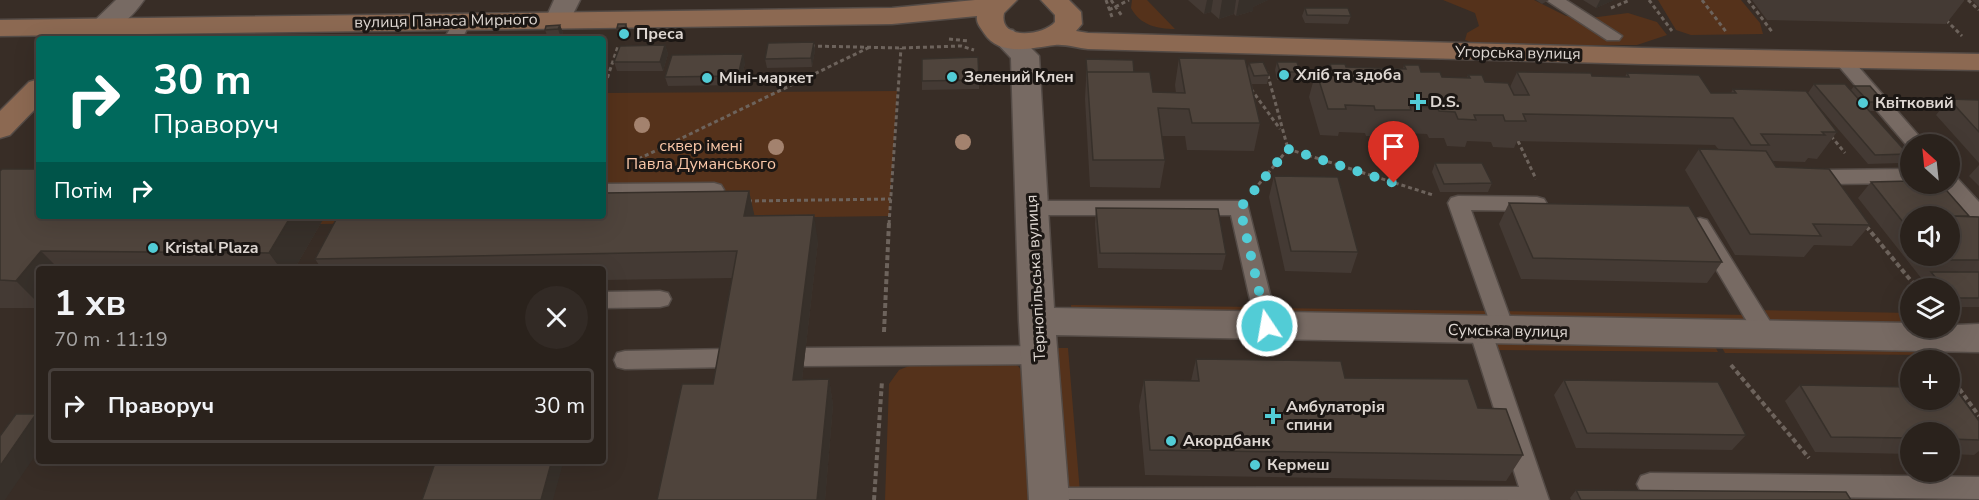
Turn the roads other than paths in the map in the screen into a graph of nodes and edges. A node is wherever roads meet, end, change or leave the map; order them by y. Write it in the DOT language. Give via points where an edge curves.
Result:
graph roads {
  1 [pos="131,0"];
  2 [pos="1054,0"];
  3 [pos="1554,0"];
  4 [pos="562,10"];
  5 [pos="1014,23"];
  6 [pos="0,28"];
  7 [pos="458,30"];
  8 [pos="94,33"];
  9 [pos="1613,36"];
  10 [pos="1972,51"];
  11 [pos="1843,60"];
  12 [pos="36,91"];
  13 [pos="0,128"];
  14 [pos="1907,134"];
  15 [pos="1900,176"];
  16 [pos="1827,177"];
  17 [pos="714,190"];
  18 [pos="606,191"];
  19 [pos="1960,194"];
  20 [pos="1554,204"];
  21 [pos="1032,208"];
  22 [pos="1689,208"];
  23 [pos="1979,215"];
  24 [pos="660,299"];
  25 [pos="606,300"];
  26 [pos="1267,326"];
  27 [pos="1492,330"];
  28 [pos="1766,334"];
  29 [pos="1038,338"];
  30 [pos="1979,338"];
  31 [pos="805,357"];
  32 [pos="730,358"];
  33 [pos="625,360"];
  34 [pos="1650,484"];
  35 [pos="1979,488"];
  36 [pos="1849,490"];
  37 [pos="1049,499"];
  38 [pos="1086,499"];
  39 [pos="1536,499"];
  1 -- 8 [label="street"];
  2 -- 5 [label="street" via="1069,14 1065,30"];
  3 -- 9 [label="lane"];
  4 -- 5 [label="street, вулиця Панаса Мирного" via="892,16"];
  4 -- 7 [label="street, вулиця Панаса Мирного"];
  5 -- 11 [label="street, Угорська вулиця" via="1088,41"];
  5 -- 21 [label="street, Тернопільська вулиця"];
  6 -- 8 [label="street, вулиця Панаса Мирного"];
  7 -- 8 [label="street, вулиця Панаса Мирного"];
  10 -- 11 [label="street, Угорська вулиця"];
  11 -- 14 [label="lane"];
  12 -- 13 [label="street"];
  15 -- 16 [label="lane"];
  17 -- 18 [label="lane"];
  19 -- 23 [label="lane"];
  20 -- 27 [label="lane" via="1458,203"];
  21 -- 26 [label="lane" via="1240,208"];
  21 -- 29 [label="street, Тернопільська вулиця"];
  22 -- 28 [label="lane"];
  24 -- 25 [label="lane"];
  26 -- 27 [label="street, Сумська вулиця"];
  26 -- 29 [label="street, Сумська вулиця"];
  27 -- 28 [label="street, Сумська вулиця"];
  27 -- 39 [label="lane"];
  28 -- 30 [label="street, Сумська вулиця"];
  29 -- 31 [label="lane"];
  29 -- 37 [label="street, Тернопільська вулиця"];
  32 -- 33 [label="lane"];
  34 -- 36 [label="lane"];
  35 -- 36 [label="lane"];
  37 -- 38 [label="lane"];
  38 -- 39 [label="lane"];
}
